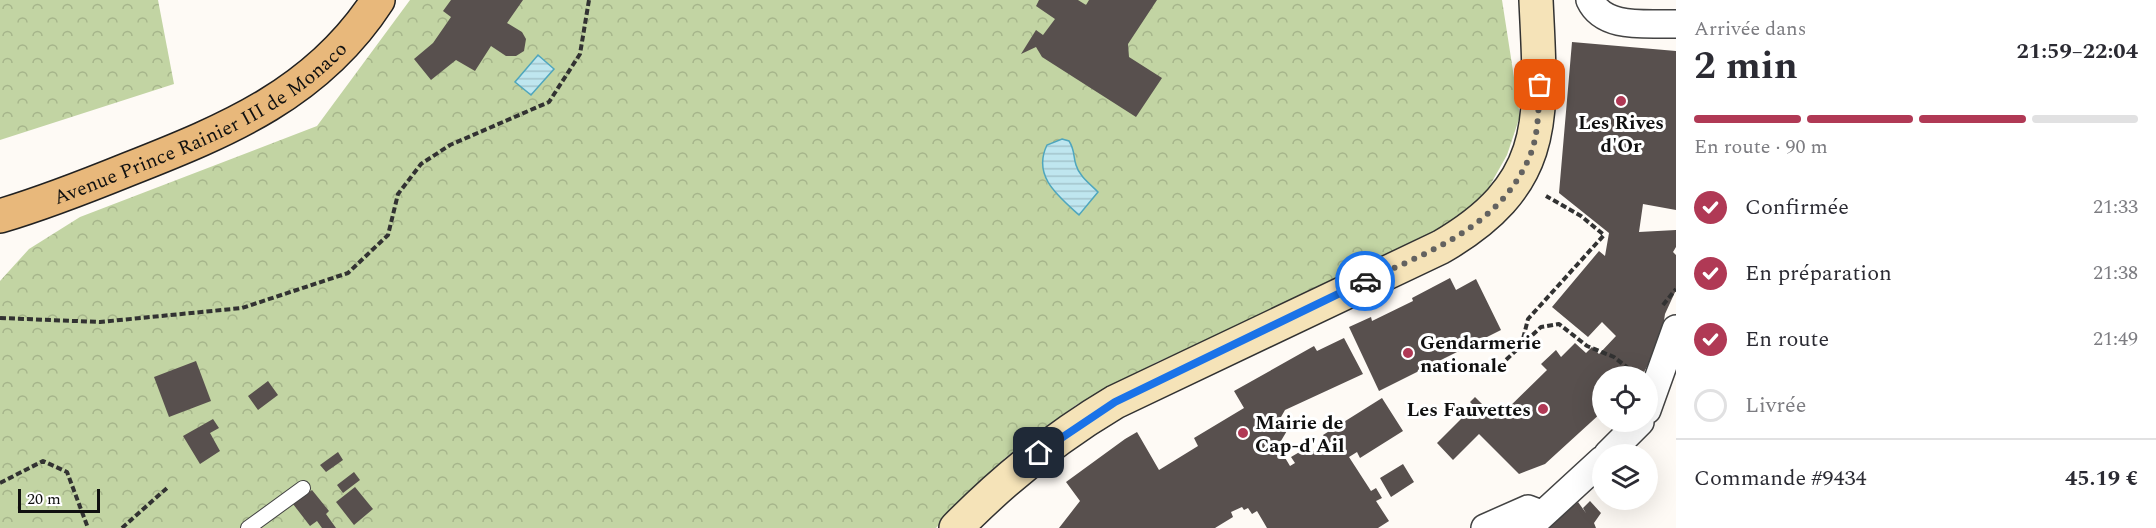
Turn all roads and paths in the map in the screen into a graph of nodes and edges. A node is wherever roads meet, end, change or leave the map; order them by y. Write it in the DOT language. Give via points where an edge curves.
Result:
graph roads {
  1 [pos="378,0"];
  2 [pos="589,0"];
  3 [pos="1536,0"];
  4 [pos="1590,0"];
  5 [pos="1676,24"];
  6 [pos="1546,196"];
  7 [pos="0,216"];
  8 [pos="1676,289"];
  9 [pos="0,318"];
  10 [pos="1668,320"];
  11 [pos="1521,347"];
  12 [pos="1641,364"];
  13 [pos="1657,366"];
  14 [pos="1493,372"];
  15 [pos="1630,432"];
  16 [pos="1618,444"];
  17 [pos="1592,469"];
  18 [pos="0,483"];
  19 [pos="167,488"];
  20 [pos="303,488"];
  21 [pos="1534,521"];
  22 [pos="88,528"];
  23 [pos="122,528"];
  24 [pos="248,528"];
  25 [pos="956,528"];
  26 [pos="1485,528"];
  1 -- 7 [label="main road, Avenue Prince Rainier III de Monaco" via="335,56 277,102 213,136"];
  2 -- 9 [label="path" via="580,54 549,102 450,145 421,164 398,194 388,235 348,273 242,308 100,322"];
  3 -- 25 [label="main road" via="1540,85 1537,124 1530,156 1513,186 1490,213 1441,247 1115,402 1024,464"];
  4 -- 5 [label="street" via="1595,10 1612,21"];
  6 -- 11 [label="path" via="1604,235 1528,319"];
  8 -- 10 [label="path" via="1665,301"];
  10 -- 13 [label="street"];
  11 -- 12 [label="path" via="1541,327 1559,324 1587,346 1614,357 1637,375"];
  11 -- 14 [label="path"];
  15 -- 16 [label="street"];
  17 -- 21 [label="street"];
  18 -- 22 [label="path" via="43,461 67,471"];
  19 -- 23 [label="path"];
  20 -- 24 [label="lane"];
  21 -- 26 [label="street" via="1528,508"];
}
